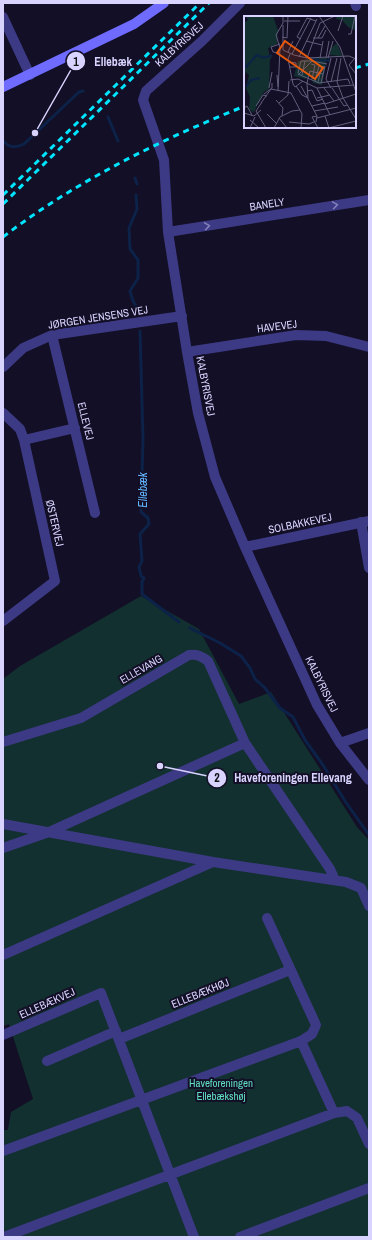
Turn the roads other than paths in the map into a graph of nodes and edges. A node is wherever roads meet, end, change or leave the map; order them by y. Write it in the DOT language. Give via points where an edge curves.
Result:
graph roads {
  1 [pos="164,3"];
  2 [pos="240,3"];
  3 [pos="3,17"];
  4 [pos="30,75"];
  5 [pos="3,88"];
  6 [pos="369,200"];
  7 [pos="168,232"];
  8 [pos="182,316"];
  9 [pos="52,335"];
  10 [pos="369,347"];
  11 [pos="187,352"];
  12 [pos="3,367"];
  13 [pos="3,413"];
  14 [pos="75,428"];
  15 [pos="24,440"];
  16 [pos="95,513"];
  17 [pos="365,521"];
  18 [pos="245,547"];
  19 [pos="369,568"];
  20 [pos="3,621"];
  21 [pos="369,733"];
  22 [pos="3,742"];
  23 [pos="245,742"];
  24 [pos="340,743"];
  25 [pos="369,780"];
  26 [pos="3,824"];
  27 [pos="49,832"];
  28 [pos="3,848"];
  29 [pos="213,862"];
  30 [pos="335,880"];
  31 [pos="369,906"];
  32 [pos="267,918"];
  33 [pos="3,956"];
  34 [pos="290,970"];
  35 [pos="117,1035"];
  36 [pos="3,1036"];
  37 [pos="301,1041"];
  38 [pos="47,1061"];
  39 [pos="142,1100"];
  40 [pos="334,1113"];
  41 [pos="369,1144"];
  42 [pos="3,1151"];
  43 [pos="170,1176"];
  44 [pos="369,1188"];
  45 [pos="4,1237"];
  46 [pos="194,1237"];
  47 [pos="240,1237"];
  1 -- 4 [label="street" via="134,24"];
  2 -- 7 [label="street, KALBYRISVEJ" via="146,91 143,100 164,160"];
  3 -- 4 [label="street"];
  4 -- 5 [label="street"];
  7 -- 6 [label="street, BANELY, one-way"];
  7 -- 8 [label="street, KALBYRISVEJ"];
  8 -- 9 [label="street, JØRGEN JENSENS VEJ"];
  8 -- 11 [label="street, KALBYRISVEJ"];
  9 -- 12 [label="street, JØRGEN JENSENS VEJ" via="23,348"];
  9 -- 14 [label="street, ELLEVEJ"];
  10 -- 11 [label="street, HAVEVEJ" via="326,336 296,334"];
  11 -- 18 [label="street, KALBYRISVEJ" via="198,413 215,477"];
  13 -- 15 [label="street, ØSTERVEJ" via="20,429"];
  14 -- 15 [label="street"];
  14 -- 16 [label="street, ELLEVEJ"];
  15 -- 20 [label="street, ØSTERVEJ" via="55,580"];
  17 -- 18 [label="street, SOLBAKKEVEJ"];
  17 -- 19 [label="street, SOLBAKKEVEJ"];
  18 -- 24 [label="street, KALBYRISVEJ" via="317,705"];
  21 -- 24 [label="street"];
  22 -- 23 [label="street, ELLEVANG" via="81,718 189,655 196,654 208,661"];
  23 -- 27 [label="street"];
  23 -- 30 [label="street, ELLEVANG"];
  24 -- 25 [label="street, KALBYRISVEJ"];
  26 -- 27 [label="street"];
  27 -- 28 [label="street"];
  27 -- 29 [label="street"];
  29 -- 30 [label="street"];
  29 -- 33 [label="street"];
  30 -- 31 [label="street" via="361,888"];
  32 -- 34 [label="street"];
  34 -- 35 [label="street, ELLEBÆKHØJ"];
  34 -- 37 [label="street" via="316,1025 312,1034"];
  35 -- 36 [label="street, ELLEBÆKVEJ" via="101,993"];
  35 -- 38 [label="street, ELLEBÆKHØJ"];
  35 -- 39 [label="street"];
  37 -- 39 [label="street"];
  37 -- 40 [label="street"];
  39 -- 42 [label="street"];
  39 -- 43 [label="street"];
  40 -- 41 [label="street" via="346,1111 357,1118"];
  40 -- 43 [label="street"];
  43 -- 45 [label="street"];
  43 -- 46 [label="street"];
  44 -- 47 [label="street"];
}
